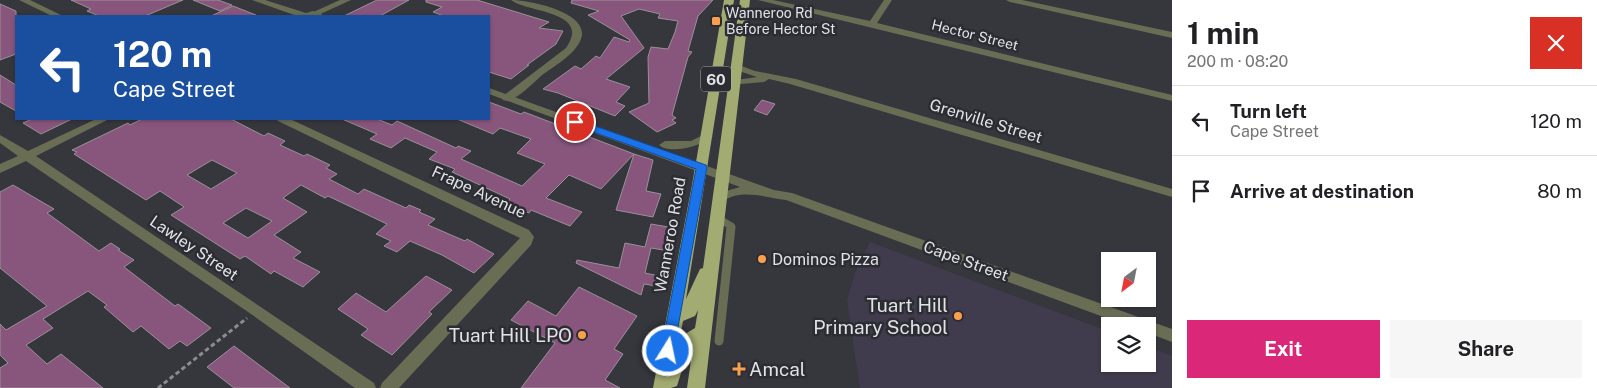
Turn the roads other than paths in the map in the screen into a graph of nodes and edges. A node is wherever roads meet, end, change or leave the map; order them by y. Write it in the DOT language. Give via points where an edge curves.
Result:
graph roads {
  1 [pos="23,0"];
  2 [pos="256,0"];
  3 [pos="347,0"];
  4 [pos="515,0"];
  5 [pos="729,0"];
  6 [pos="755,0"];
  7 [pos="768,0"];
  8 [pos="888,0"];
  9 [pos="1010,0"];
  10 [pos="744,1"];
  11 [pos="279,8"];
  12 [pos="57,15"];
  13 [pos="290,15"];
  14 [pos="313,15"];
  15 [pos="872,24"];
  16 [pos="1172,35"];
  17 [pos="736,67"];
  18 [pos="792,81"];
  19 [pos="733,83"];
  20 [pos="490,84"];
  21 [pos="490,91"];
  22 [pos="511,95"];
  23 [pos="1172,98"];
  24 [pos="102,120"];
  25 [pos="284,120"];
  26 [pos="707,136"];
  27 [pos="0,138"];
  28 [pos="665,146"];
  29 [pos="26,156"];
  30 [pos="703,163"];
  31 [pos="0,169"];
  32 [pos="724,171"];
  33 [pos="766,191"];
  34 [pos="1172,193"];
  35 [pos="788,196"];
  36 [pos="720,197"];
  37 [pos="718,218"];
  38 [pos="712,262"];
  39 [pos="675,314"];
  40 [pos="1119,317"];
  41 [pos="1156,330"];
  42 [pos="703,332"];
  43 [pos="1172,336"];
  44 [pos="719,341"];
  45 [pos="368,388"];
  46 [pos="388,388"];
  47 [pos="662,388"];
  48 [pos="668,388"];
  49 [pos="696,388"];
  1 -- 12 [label="street"];
  2 -- 11 [label="street"];
  3 -- 14 [label="street"];
  4 -- 22 [label="street" via="566,17 575,27 577,39 569,50"];
  5 -- 26 [label="highway, Wanneroo Road / 60"];
  6 -- 10 [label="street"];
  7 -- 15 [label="street, Hector Street"];
  8 -- 15 [label="street"];
  9 -- 16 [label="street"];
  10 -- 17 [label="highway, 60"];
  11 -- 13 [label="street"];
  11 -- 14 [label="street"];
  15 -- 23 [label="street, Hector Street"];
  17 -- 18 [label="street, Grenville Street"];
  17 -- 19 [label="highway, 60"];
  18 -- 19 [label="street, Grenville Street" via="760,79"];
  18 -- 34 [label="street, Grenville Street"];
  19 -- 32 [label="highway, 60"];
  20 -- 22 [label="street, Cape Street"];
  21 -- 22 [label="street, Cape Street"];
  22 -- 28 [label="street, Cape Street"];
  22 -- 30 [label="street, Cape Street"];
  24 -- 29 [label="street"];
  25 -- 46 [label="street, Frape Avenue" via="527,237 526,242"];
  26 -- 28 [label="street" via="693,144"];
  26 -- 30 [label="highway, Wanneroo Road / 60"];
  27 -- 29 [label="street, Lawley Street"];
  28 -- 30 [label="street, Cape Street"];
  29 -- 31 [label="street"];
  29 -- 45 [label="street, Lawley Street"];
  30 -- 32 [label="street, Cape Street"];
  30 -- 39 [label="highway, Wanneroo Road / 60"];
  32 -- 33 [label="street, Cape Street"];
  32 -- 35 [label="street, Cape Street" via="775,186"];
  32 -- 36 [label="highway, 60"];
  33 -- 35 [label="street, Cape Street"];
  33 -- 36 [label="street" via="747,190"];
  35 -- 40 [label="street, Cape Street"];
  36 -- 37 [label="highway, 60"];
  37 -- 38 [label="highway, 60"];
  37 -- 44 [label="lane" via="731,226"];
  38 -- 39 [label="highway" via="689,311"];
  38 -- 42 [label="highway, 60"];
  39 -- 47 [label="highway, Wanneroo Road / 60"];
  41 -- 43 [label="street, Cape Street"];
  42 -- 48 [label="highway" via="687,338"];
  42 -- 49 [label="highway, 60"];
}
